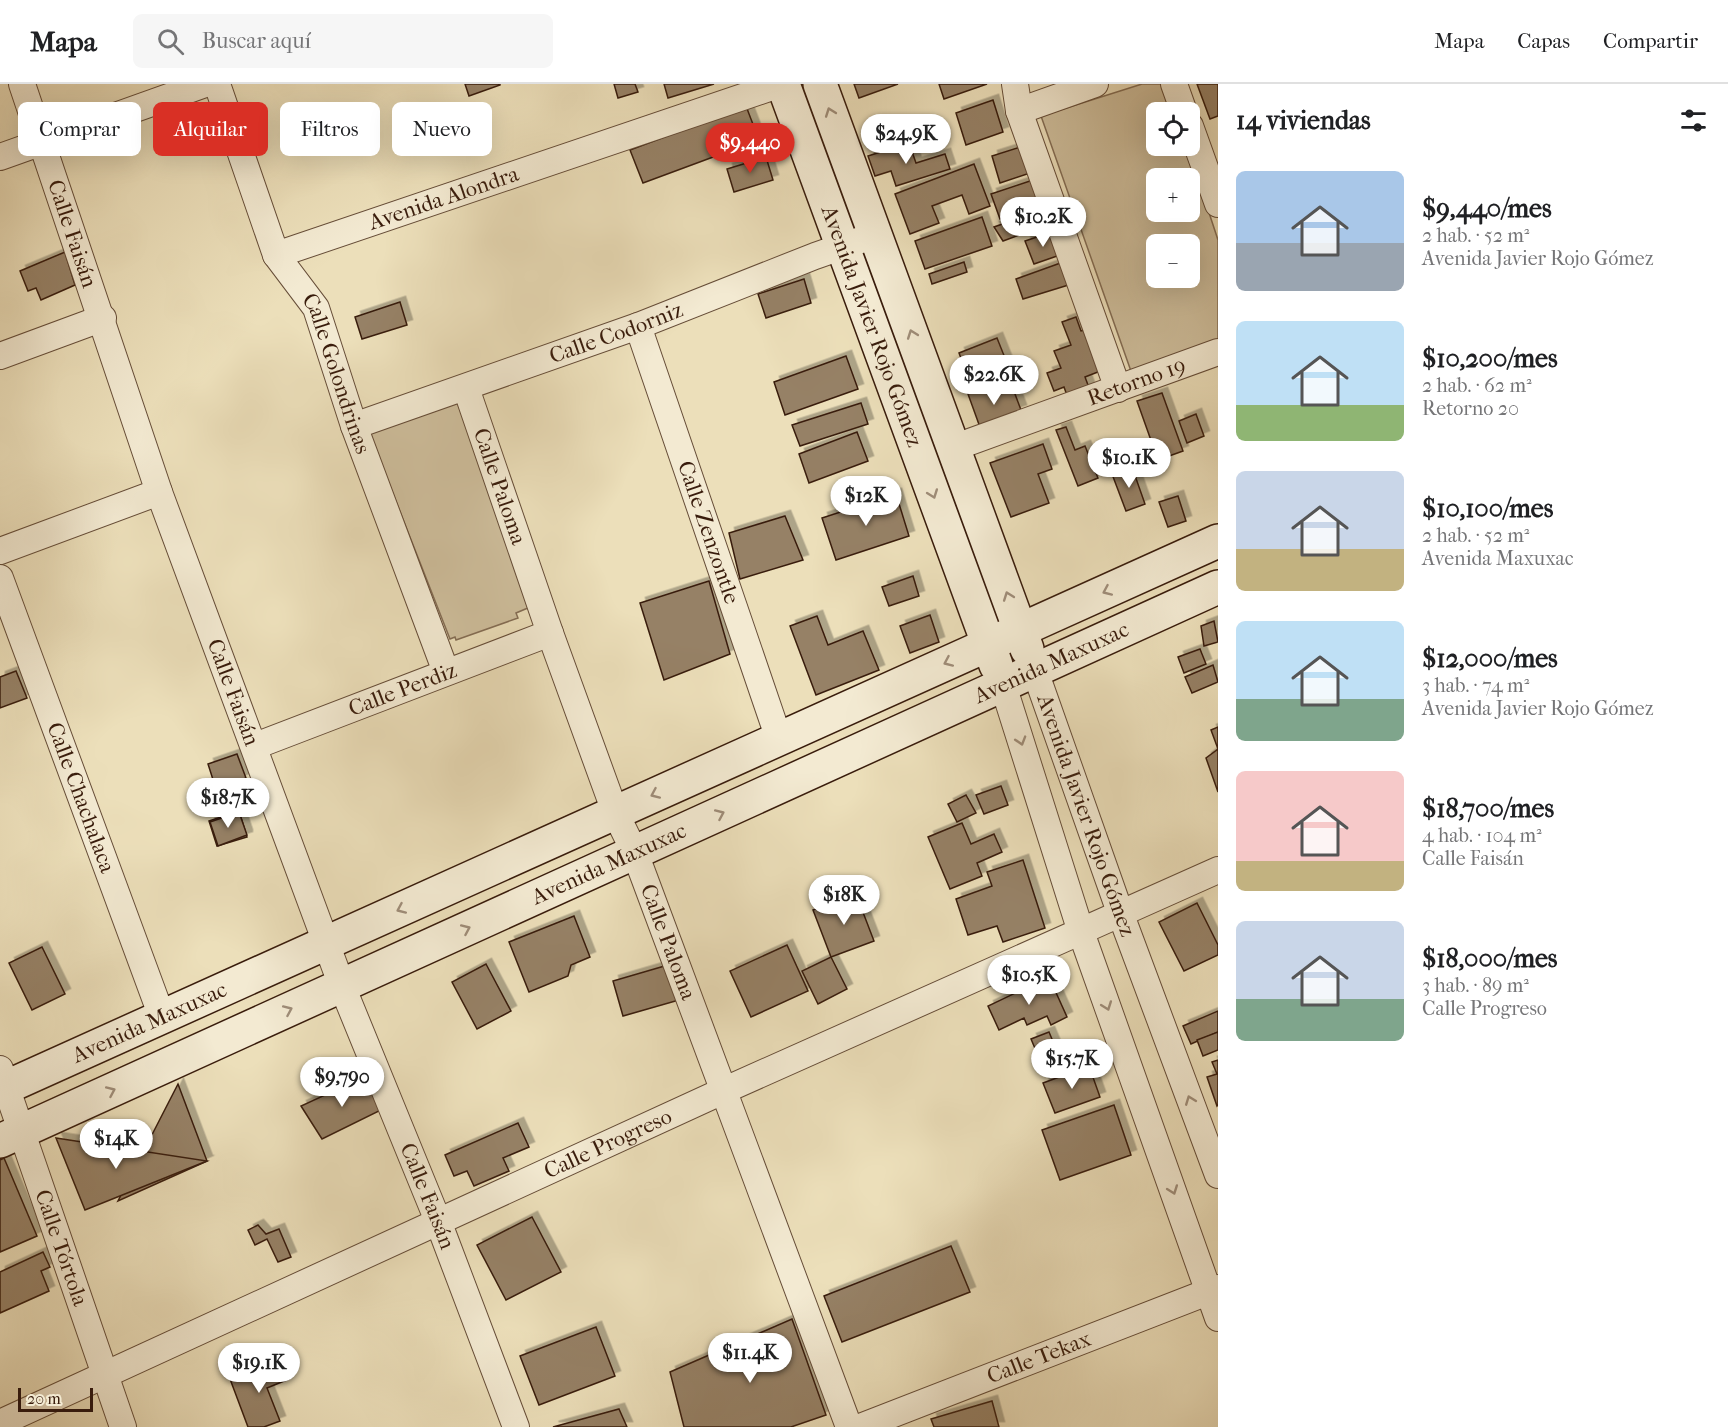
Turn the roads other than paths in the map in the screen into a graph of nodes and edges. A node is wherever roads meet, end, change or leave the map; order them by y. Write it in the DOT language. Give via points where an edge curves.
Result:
graph roads {
  1 [pos="22,84"];
  2 [pos="205,84"];
  3 [pos="217,84"];
  4 [pos="782,84"];
  5 [pos="820,84"];
  6 [pos="1015,84"];
  7 [pos="1095,84"];
  8 [pos="1174,84"];
  9 [pos="28,102"];
  10 [pos="1180,102"];
  11 [pos="141,107"];
  12 [pos="1019,111"];
  13 [pos="18,151"];
  14 [pos="1200,154"];
  15 [pos="47,156"];
  16 [pos="0,157"];
  17 [pos="1218,204"];
  18 [pos="875,236"];
  19 [pos="842,247"];
  20 [pos="276,255"];
  21 [pos="102,318"];
  22 [pos="638,326"];
  23 [pos="1218,352"];
  24 [pos="0,356"];
  25 [pos="466,388"];
  26 [pos="1118,389"];
  27 [pos="354,426"];
  28 [pos="953,448"];
  29 [pos="159,492"];
  30 [pos="1218,541"];
  31 [pos="0,551"];
  32 [pos="0,578"];
  33 [pos="1136,578"];
  34 [pos="1218,587"];
  35 [pos="1155,616"];
  36 [pos="1020,629"];
  37 [pos="550,633"];
  38 [pos="988,644"];
  39 [pos="1035,671"];
  40 [pos="446,672"];
  41 [pos="1003,685"];
  42 [pos="884,691"];
  43 [pos="904,730"];
  44 [pos="779,739"];
  45 [pos="255,746"];
  46 [pos="615,813"];
  47 [pos="635,853"];
  48 [pos="1218,870"];
  49 [pos="1120,915"];
  50 [pos="1081,932"];
  51 [pos="327,942"];
  52 [pos="342,986"];
  53 [pos="162,1017"];
  54 [pos="2,1082"];
  55 [pos="725,1090"];
  56 [pos="12,1136"];
  57 [pos="1218,1174"];
  58 [pos="438,1221"];
  59 [pos="1213,1290"];
  60 [pos="1218,1318"];
  61 [pos="104,1376"];
  62 [pos="0,1423"];
  63 [pos="123,1427"];
  64 [pos="516,1427"];
  65 [pos="849,1427"];
  66 [pos="860,1427"];
  1 -- 9 [label="street, Calle Faisán"];
  2 -- 11 [label="street"];
  3 -- 20 [label="street, Calle Golondrinas"];
  4 -- 19 [label="main road, Avenida Javier Rojo Gómez"];
  4 -- 20 [label="street, Avenida Alondra"];
  18 -- 5 [label="main road, Avenida Javier Rojo Gómez, one-way"];
  6 -- 12 [label="street"];
  7 -- 12 [label="street"];
  8 -- 10 [label="street"];
  12 -- 26 [label="street"];
  13 -- 16 [label="street"];
  14 -- 17 [label="street"];
  15 -- 21 [label="street, Calle Faisán"];
  18 -- 19 [label="street, Calle Codorniz"];
  28 -- 18 [label="main road, Avenida Javier Rojo Gómez, one-way"];
  19 -- 22 [label="street, Calle Codorniz"];
  19 -- 38 [label="main road, Avenida Javier Rojo Gómez, one-way"];
  20 -- 27 [label="street, Calle Golondrinas" via="316,308"];
  21 -- 24 [label="street"];
  21 -- 29 [label="street, Calle Faisán"];
  22 -- 25 [label="street, Calle Codorniz"];
  22 -- 44 [label="street, Calle Zenzontle"];
  23 -- 26 [label="street, Retorno 19"];
  25 -- 27 [label="street, Calle Codorniz"];
  25 -- 37 [label="street, Calle Paloma"];
  26 -- 28 [label="street, Retorno 19"];
  27 -- 40 [label="street, Calle Golondrinas"];
  36 -- 28 [label="main road, Avenida Javier Rojo Gómez, one-way"];
  29 -- 31 [label="street"];
  29 -- 45 [label="street, Calle Faisán"];
  30 -- 33 [label="main road, Avenida Maxuxac"];
  32 -- 53 [label="street, Calle Chachalaca"];
  33 -- 35 [label="main road"];
  33 -- 36 [label="main road, Avenida Maxuxac, one-way"];
  34 -- 35 [label="main road, Avenida Maxuxac"];
  35 -- 39 [label="main road, Avenida Maxuxac"];
  36 -- 38 [label="main road, Avenida Maxuxac"];
  36 -- 39 [label="main road, Avenida Javier Rojo Gómez"];
  37 -- 40 [label="street, Calle Perdiz"];
  37 -- 46 [label="street, Calle Paloma"];
  38 -- 41 [label="main road, Avenida Javier Rojo Gómez"];
  38 -- 42 [label="main road, Avenida Maxuxac, one-way"];
  39 -- 41 [label="main road, Avenida Maxuxac"];
  39 -- 49 [label="street, Avenida Javier Rojo Gómez"];
  40 -- 45 [label="street, Calle Perdiz"];
  41 -- 43 [label="main road, Avenida Maxuxac"];
  41 -- 50 [label="street, Avenida Javier Rojo Gómez, one-way"];
  42 -- 43 [label="main road"];
  42 -- 44 [label="main road, Avenida Maxuxac"];
  47 -- 43 [label="main road, Avenida Maxuxac, one-way"];
  44 -- 46 [label="main road, Avenida Maxuxac, one-way"];
  45 -- 51 [label="street, Calle Faisán"];
  46 -- 47 [label="street, Calle Paloma"];
  46 -- 51 [label="main road, Avenida Maxuxac, one-way"];
  52 -- 47 [label="main road, Avenida Maxuxac, one-way"];
  47 -- 55 [label="street, Calle Paloma"];
  48 -- 49 [label="street, Calle Progreso"];
  49 -- 50 [label="street, Calle Progreso"];
  57 -- 49 [label="street, Avenida Javier Rojo Gómez, one-way"];
  50 -- 55 [label="street, Calle Progreso"];
  50 -- 59 [label="street, Avenida Javier Rojo Gómez, one-way"];
  51 -- 52 [label="street, Calle Faisán"];
  51 -- 53 [label="main road, Avenida Maxuxac"];
  56 -- 52 [label="main road, Avenida Maxuxac, one-way"];
  52 -- 58 [label="street, Calle Faisán"];
  53 -- 54 [label="main road, Avenida Maxuxac"];
  54 -- 56 [label="street, Calle Tórtola"];
  55 -- 58 [label="street, Calle Progreso"];
  55 -- 65 [label="street, Calle Paloma"];
  56 -- 61 [label="street, Calle Tórtola"];
  58 -- 61 [label="street, Calle Progreso"];
  58 -- 64 [label="street, Calle Faisán"];
  59 -- 60 [label="street, Avenida Javier Rojo Gómez"];
  59 -- 66 [label="street, Calle Tekax"];
  61 -- 62 [label="street, Calle Progreso"];
  61 -- 63 [label="street, Calle Tórtola"];
}
